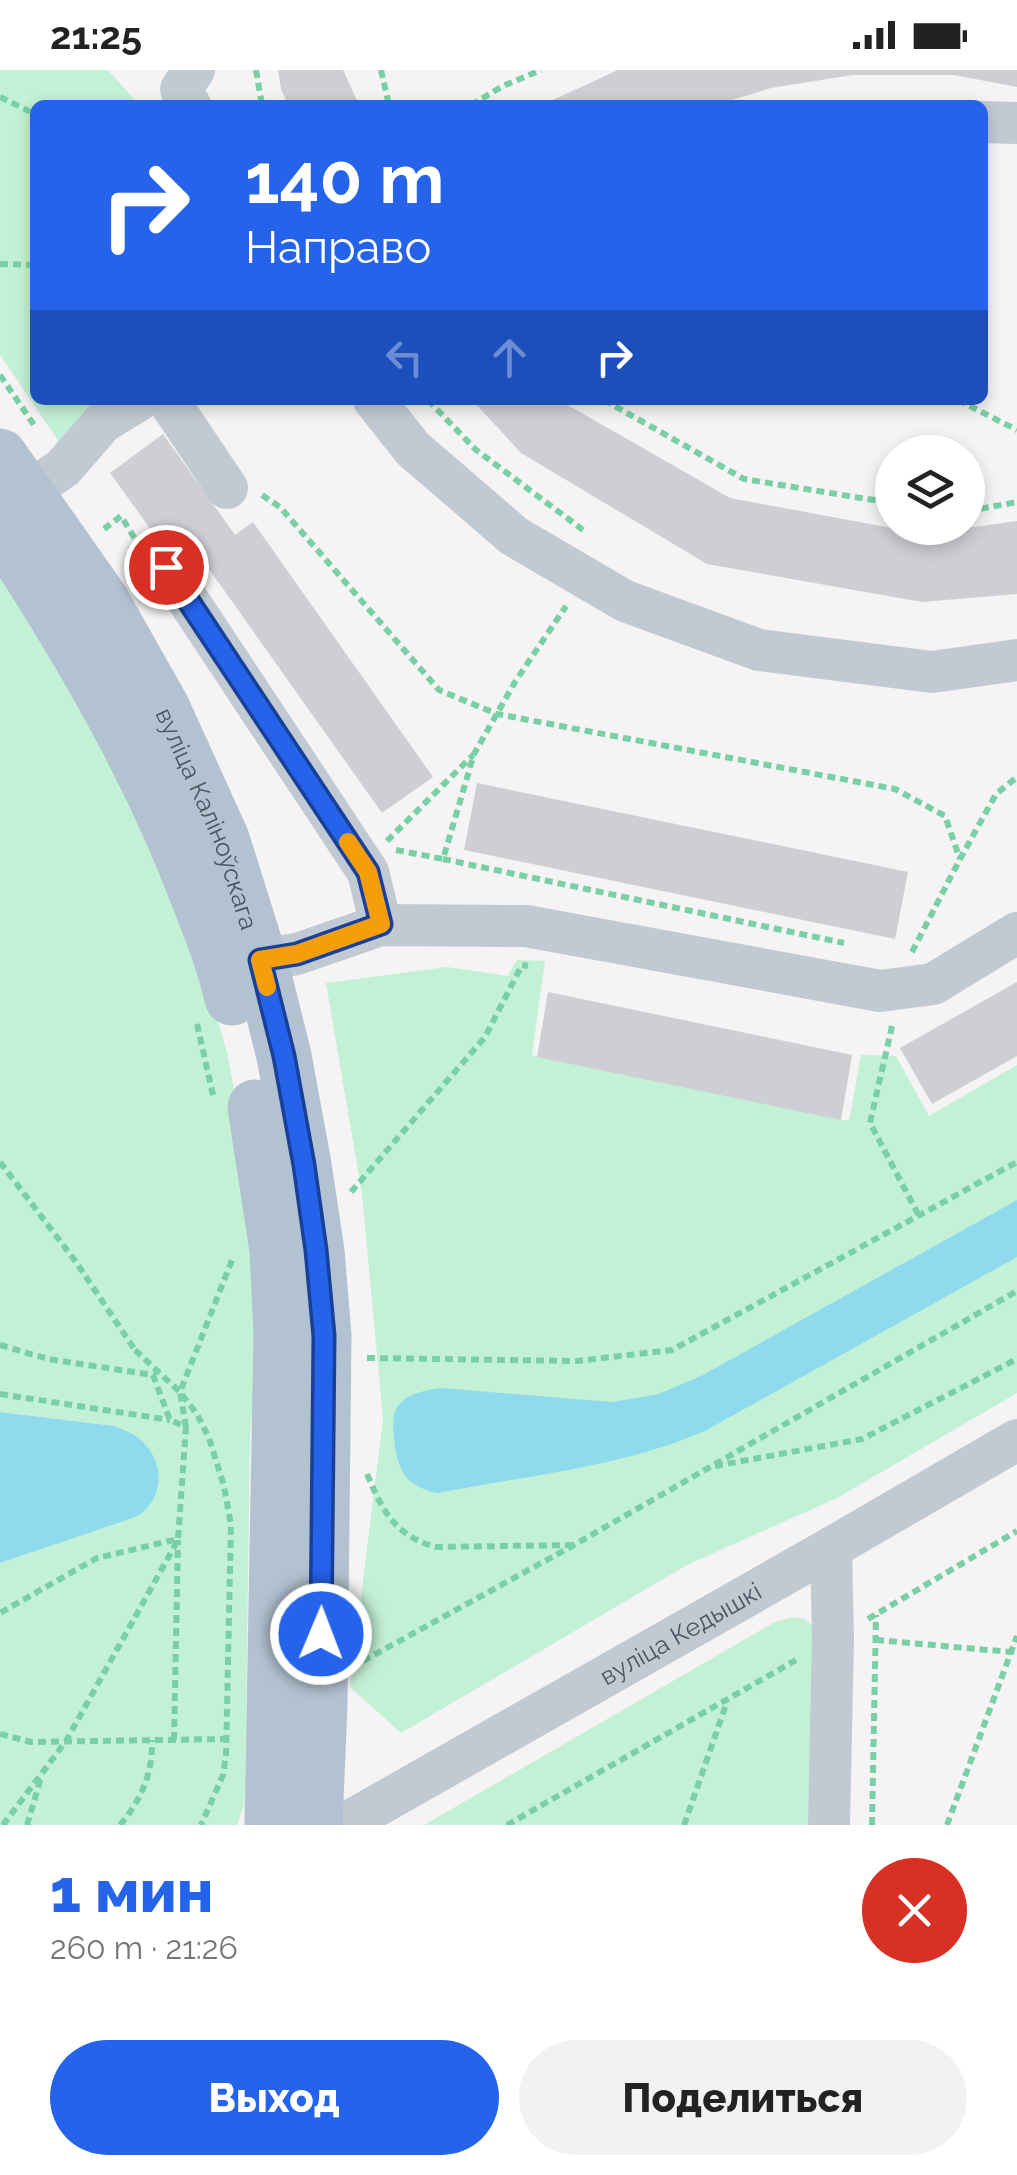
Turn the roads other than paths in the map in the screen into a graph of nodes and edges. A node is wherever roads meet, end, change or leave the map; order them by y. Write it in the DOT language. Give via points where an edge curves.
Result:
graph roads {
  1 [pos="988,122"];
  2 [pos="1017,123"];
  3 [pos="132,405"];
  4 [pos="171,405"];
  5 [pos="378,405"];
  6 [pos="218,475"];
  7 [pos="7,497"];
  8 [pos="166,567"];
  9 [pos="1017,660"];
  10 [pos="381,924"];
  11 [pos="1017,933"];
  12 [pos="243,965"];
  13 [pos="1017,1440"];
  14 [pos="831,1548"];
  15 [pos="272,1825"];
  16 [pos="315,1825"];
  17 [pos="343,1825"];
  18 [pos="829,1825"];
  1 -- 2 [label="street"];
  3 -- 7 [label="street" via="103,422 64,468"];
  4 -- 6 [label="street"];
  5 -- 9 [label="street" via="413,448 514,536 625,602 760,650 932,672"];
  7 -- 12 [label="main road, вуліца Каліноўскага" via="60,620"];
  8 -- 10 [label="street" via="368,872"];
  10 -- 11 [label="street" via="526,926 880,991 933,984"];
  10 -- 12 [label="street"];
  12 -- 15 [label="main road, вуліца Каліноўскага" via="281,1332"];
  12 -- 16 [label="main road, вуліца Каліноўскага" via="284,1056 324,1336"];
  13 -- 14 [label="street, вуліца Кедышкі"];
  14 -- 17 [label="street, вуліца Кедышкі"];
  14 -- 18 [label="street"];
}
